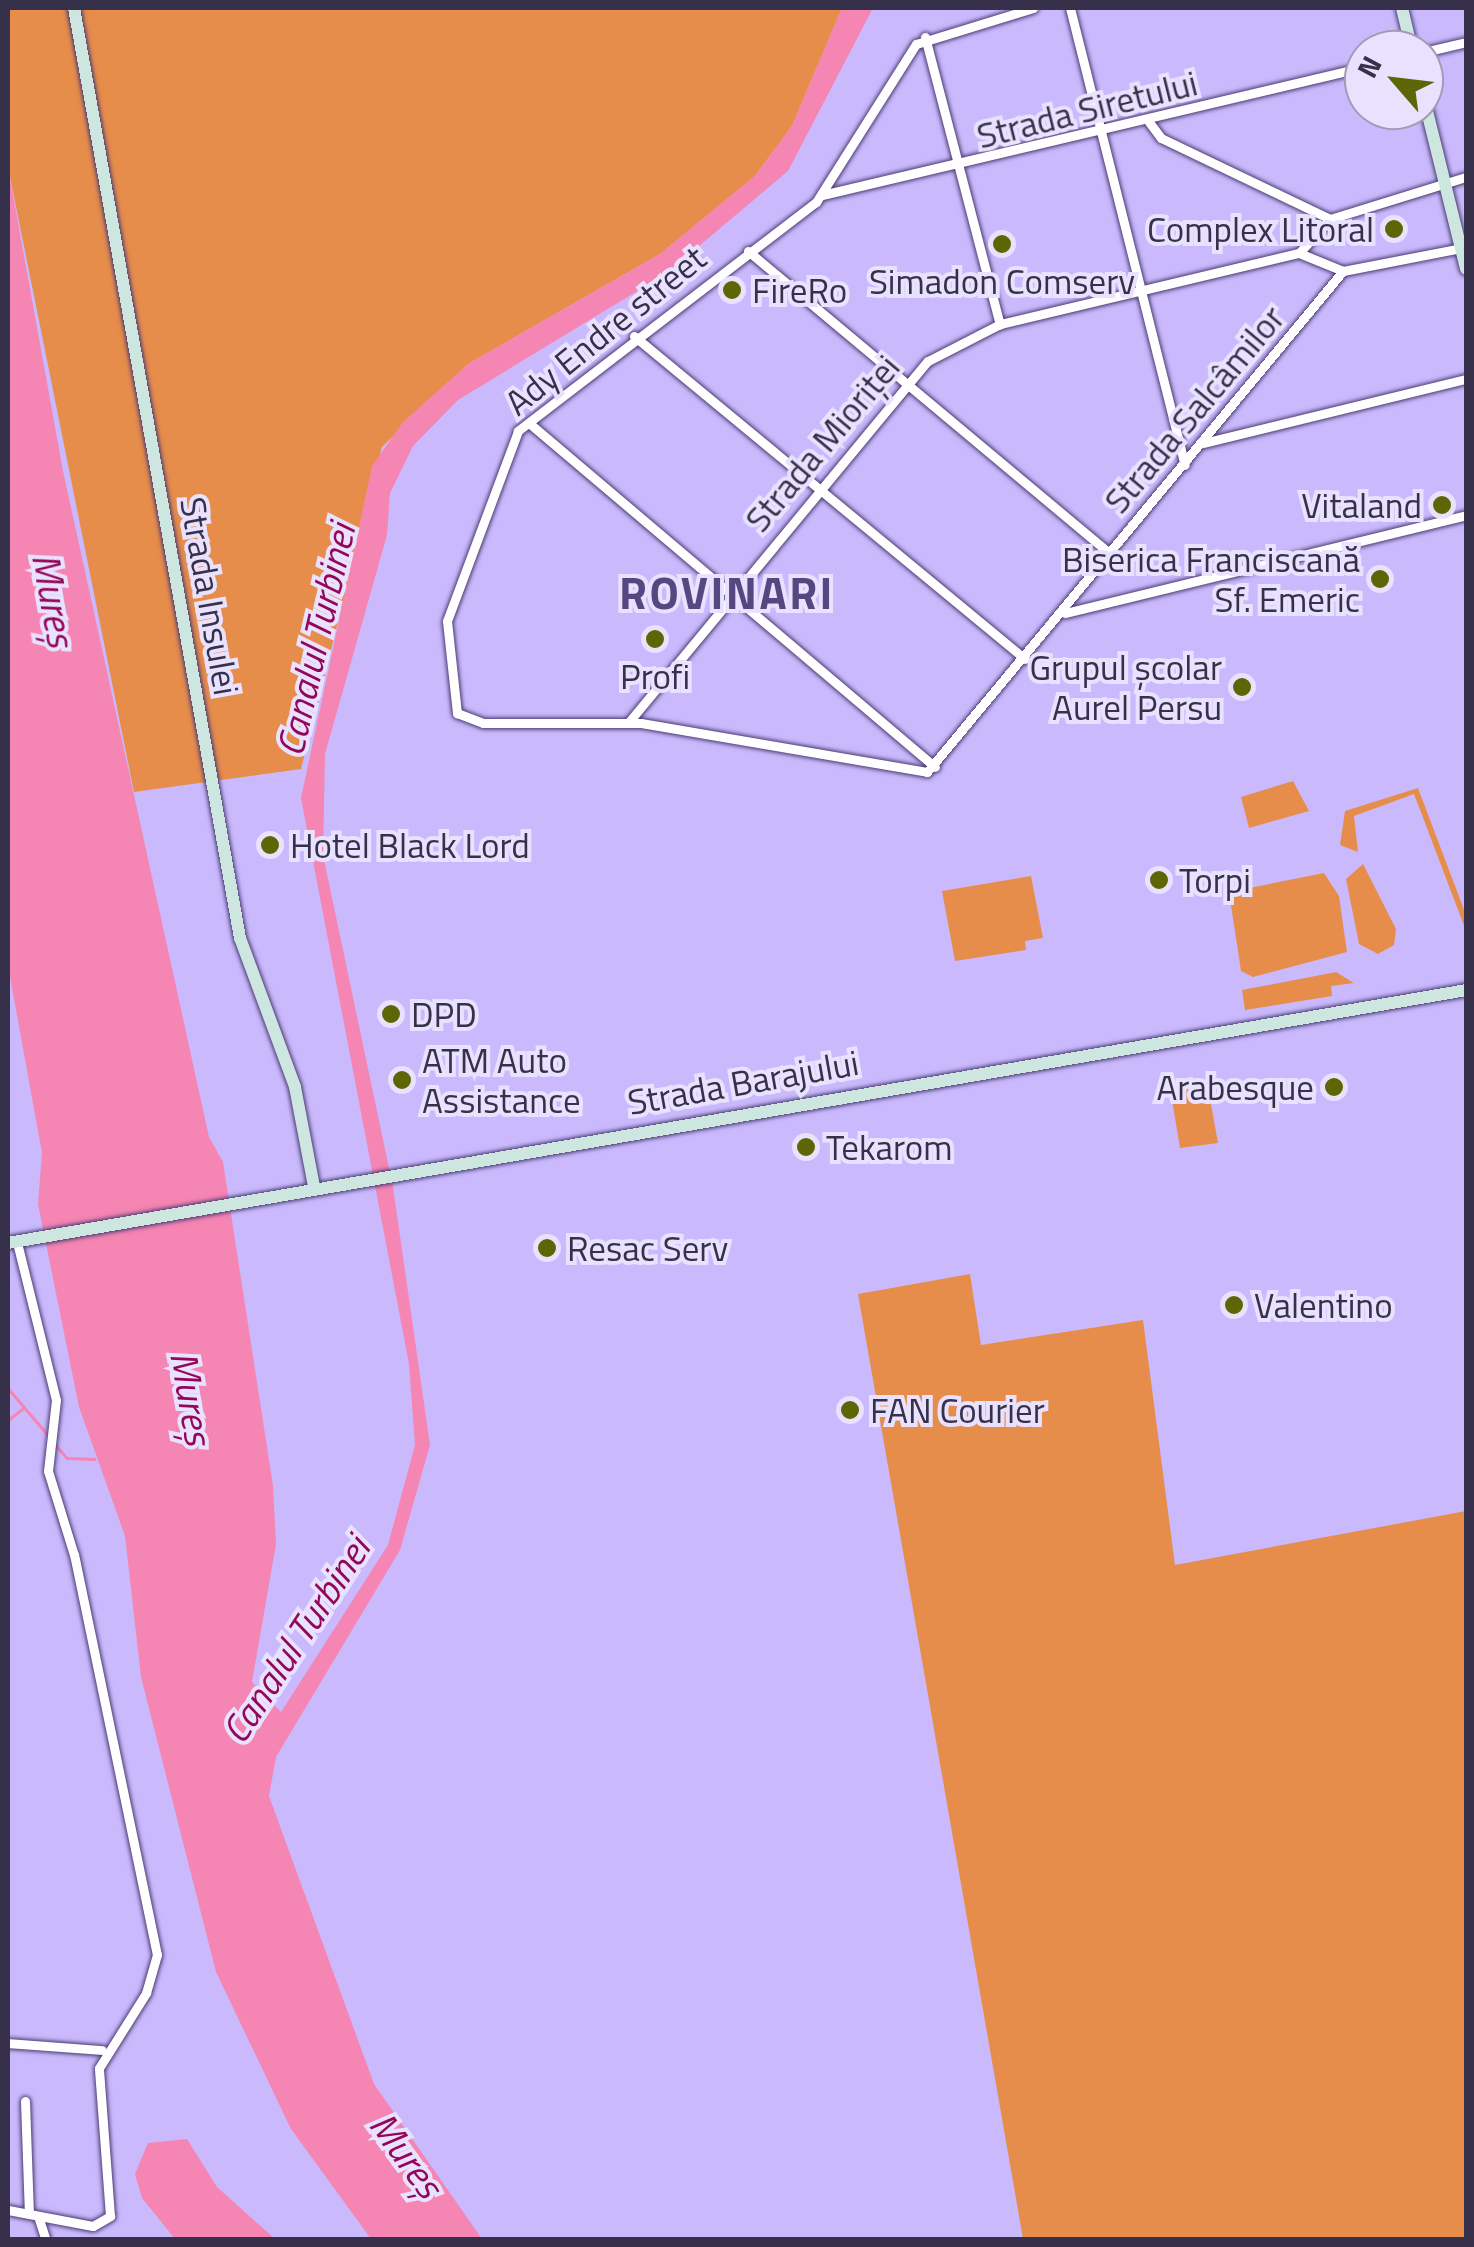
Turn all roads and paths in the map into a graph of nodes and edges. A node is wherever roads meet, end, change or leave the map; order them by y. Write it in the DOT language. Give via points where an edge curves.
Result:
graph roads {
  1 [pos="74,8"];
  2 [pos="1033,8"];
  3 [pos="1070,8"];
  4 [pos="926,37"];
  5 [pos="1344,72"];
  6 [pos="1149,122"];
  7 [pos="1432,130"];
  8 [pos="1099,131"];
  9 [pos="961,168"];
  10 [pos="1466,177"];
  11 [pos="1445,184"];
  12 [pos="822,195"];
  13 [pos="1460,217"];
  14 [pos="1330,219"];
  15 [pos="1461,248"];
  16 [pos="748,252"];
  17 [pos="1299,254"];
  18 [pos="1466,268"];
  19 [pos="1342,271"];
  20 [pos="1139,288"];
  21 [pos="1000,324"];
  22 [pos="634,336"];
  23 [pos="1466,379"];
  24 [pos="905,383"];
  25 [pos="528,423"];
  26 [pos="1203,443"];
  27 [pos="1184,466"];
  28 [pos="819,487"];
  29 [pos="1466,515"];
  30 [pos="1112,555"];
  31 [pos="732,593"];
  32 [pos="1062,614"];
  33 [pos="1025,659"];
  34 [pos="628,722"];
  35 [pos="935,767"];
  36 [pos="1466,990"];
  37 [pos="314,1187"];
  38 [pos="18,1242"];
  39 [pos="8,2044"];
  40 [pos="102,2050"];
  41 [pos="26,2102"];
  42 [pos="8,2210"];
  43 [pos="33,2215"];
  44 [pos="46,2240"];
  1 -- 37 [label="main road, Strada Insulei" via="240,938 296,1087"];
  2 -- 4 [label="street"];
  3 -- 8 [label="street"];
  4 -- 9 [label="street"];
  4 -- 12 [label="street, Ady Endre street"];
  5 -- 6 [label="street, Strada Siretului"];
  6 -- 8 [label="street, Strada Siretului"];
  6 -- 14 [label="street" via="1161,138"];
  7 -- 11 [label="main road"];
  8 -- 9 [label="street, Strada Siretului"];
  8 -- 20 [label="street"];
  9 -- 12 [label="street, Strada Siretului"];
  9 -- 21 [label="street"];
  10 -- 11 [label="street"];
  11 -- 13 [label="main road"];
  11 -- 14 [label="street"];
  12 -- 16 [label="street, Ady Endre street"];
  13 -- 15 [label="main road"];
  14 -- 17 [label="street"];
  15 -- 18 [label="main road"];
  15 -- 19 [label="street"];
  16 -- 22 [label="street, Ady Endre street"];
  16 -- 24 [label="street"];
  17 -- 19 [label="street"];
  17 -- 20 [label="street, Strada Mioriței"];
  19 -- 26 [label="street, Strada Salcâmilor"];
  20 -- 21 [label="street, Strada Mioriței"];
  20 -- 27 [label="street"];
  21 -- 24 [label="street, Strada Mioriței" via="961,338"];
  22 -- 25 [label="street, Ady Endre street"];
  22 -- 28 [label="street"];
  23 -- 26 [label="street"];
  24 -- 28 [label="street, Strada Mioriței"];
  24 -- 30 [label="street"];
  25 -- 31 [label="street"];
  25 -- 34 [label="street, Ady Endre street" via="514,439 458,578 445,638 452,703 474,722"];
  26 -- 27 [label="street, Strada Salcâmilor"];
  27 -- 30 [label="street, Strada Salcâmilor"];
  28 -- 31 [label="street, Strada Mioriței"];
  28 -- 33 [label="street"];
  29 -- 32 [label="street"];
  30 -- 32 [label="street, Strada Salcâmilor"];
  31 -- 34 [label="street, Strada Mioriței"];
  31 -- 35 [label="street"];
  32 -- 33 [label="street, Strada Salcâmilor"];
  33 -- 35 [label="street, Strada Salcâmilor"];
  34 -- 35 [label="street, Ady Endre street" via="905,774"];
  36 -- 37 [label="main road, Strada Barajului"];
  37 -- 38 [label="main road, Strada Barajului"];
  38 -- 40 [label="street" via="54,1415 47,1459 157,1955 146,1993"];
  39 -- 40 [label="street"];
  40 -- 43 [label="street" via="110,2216 93,2226"];
  41 -- 43 [label="street"];
  42 -- 43 [label="street"];
  43 -- 44 [label="street"];
}
